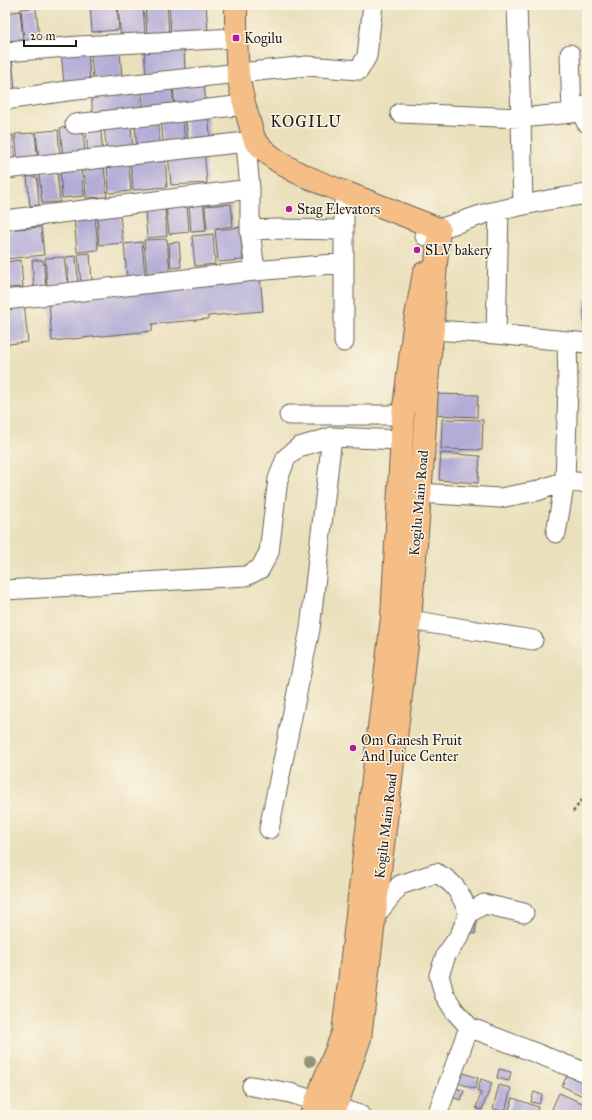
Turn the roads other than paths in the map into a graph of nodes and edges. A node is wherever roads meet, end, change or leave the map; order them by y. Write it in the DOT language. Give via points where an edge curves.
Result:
graph roads {
  1 [pos="225,5"];
  2 [pos="236,5"];
  3 [pos="374,5"];
  4 [pos="517,5"];
  5 [pos="230,39"];
  6 [pos="5,52"];
  7 [pos="570,54"];
  8 [pos="234,74"];
  9 [pos="5,100"];
  10 [pos="241,105"];
  11 [pos="582,112"];
  12 [pos="400,113"];
  13 [pos="521,118"];
  14 [pos="76,124"];
  15 [pos="254,145"];
  16 [pos="5,169"];
  17 [pos="250,189"];
  18 [pos="587,194"];
  19 [pos="344,200"];
  20 [pos="523,205"];
  21 [pos="499,211"];
  22 [pos="5,220"];
  23 [pos="250,230"];
  24 [pos="344,230"];
  25 [pos="432,232"];
  26 [pos="344,263"];
  27 [pos="255,271"];
  28 [pos="5,300"];
  29 [pos="433,330"];
  30 [pos="496,334"];
  31 [pos="567,341"];
  32 [pos="344,342"];
  33 [pos="587,343"];
  34 [pos="406,386"];
  35 [pos="427,388"];
  36 [pos="289,415"];
  37 [pos="403,415"];
  38 [pos="332,437"];
  39 [pos="402,440"];
  40 [pos="565,481"];
  41 [pos="587,483"];
  42 [pos="419,493"];
  43 [pos="556,533"];
  44 [pos="5,590"];
  45 [pos="410,620"];
  46 [pos="533,640"];
  47 [pos="269,829"];
  48 [pos="469,913"];
  49 [pos="524,913"];
  50 [pos="375,916"];
  51 [pos="469,1026"];
  52 [pos="587,1073"];
  53 [pos="252,1086"];
  54 [pos="324,1110"];
  55 [pos="360,1115"];
  56 [pos="437,1115"];
  1 -- 5 [label="main road"];
  2 -- 5 [label="main road"];
  3 -- 8 [label="street" via="367,56 359,70 306,66"];
  4 -- 13 [label="street"];
  5 -- 6 [label="street"];
  5 -- 8 [label="main road" via="226,53"];
  7 -- 11 [label="street"];
  8 -- 9 [label="street"];
  8 -- 10 [label="main road"];
  10 -- 14 [label="street"];
  10 -- 15 [label="main road"];
  11 -- 13 [label="street"];
  12 -- 13 [label="street"];
  13 -- 20 [label="street"];
  15 -- 16 [label="street"];
  15 -- 17 [label="street" via="247,155"];
  15 -- 19 [label="main road" via="280,172 318,191"];
  15 -- 25 [label="main road" via="297,174"];
  17 -- 22 [label="street"];
  17 -- 23 [label="street"];
  18 -- 20 [label="street"];
  19 -- 24 [label="street"];
  19 -- 25 [label="main road"];
  20 -- 21 [label="street"];
  21 -- 25 [label="street"];
  21 -- 30 [label="street"];
  23 -- 24 [label="street"];
  23 -- 27 [label="street"];
  24 -- 26 [label="street"];
  25 -- 29 [label="main road, Kogilu Main Road"];
  25 -- 34 [label="main road, Kogilu Main Road" via="428,240"];
  26 -- 27 [label="street"];
  26 -- 32 [label="street"];
  27 -- 28 [label="street"];
  29 -- 30 [label="street"];
  29 -- 35 [label="main road, Kogilu Main Road"];
  30 -- 31 [label="street"];
  31 -- 33 [label="street"];
  31 -- 40 [label="street"];
  34 -- 35 [label="main road"];
  34 -- 37 [label="main road, Kogilu Main Road"];
  35 -- 42 [label="main road, Kogilu Main Road"];
  36 -- 37 [label="street"];
  37 -- 39 [label="main road, Kogilu Main Road"];
  38 -- 39 [label="street"];
  38 -- 44 [label="street" via="299,447 286,458 278,479 269,552 260,569 246,576"];
  38 -- 47 [label="street" via="310,629"];
  39 -- 54 [label="main road, Kogilu Main Road" via="392,618 343,1033"];
  40 -- 41 [label="street"];
  40 -- 42 [label="street" via="537,491 500,498"];
  40 -- 43 [label="street"];
  42 -- 45 [label="main road, Kogilu Main Road"];
  45 -- 46 [label="street"];
  45 -- 50 [label="main road, Kogilu Main Road"];
  48 -- 49 [label="street" via="484,904"];
  48 -- 50 [label="street" via="455,886 436,873 400,885"];
  48 -- 51 [label="street" via="460,935 446,955 439,975 444,994"];
  50 -- 54 [label="main road, Kogilu Main Road" via="360,1038"];
  51 -- 52 [label="street"];
  51 -- 56 [label="street"];
  53 -- 54 [label="street" via="290,1093"];
  54 -- 55 [label="street"];
}
